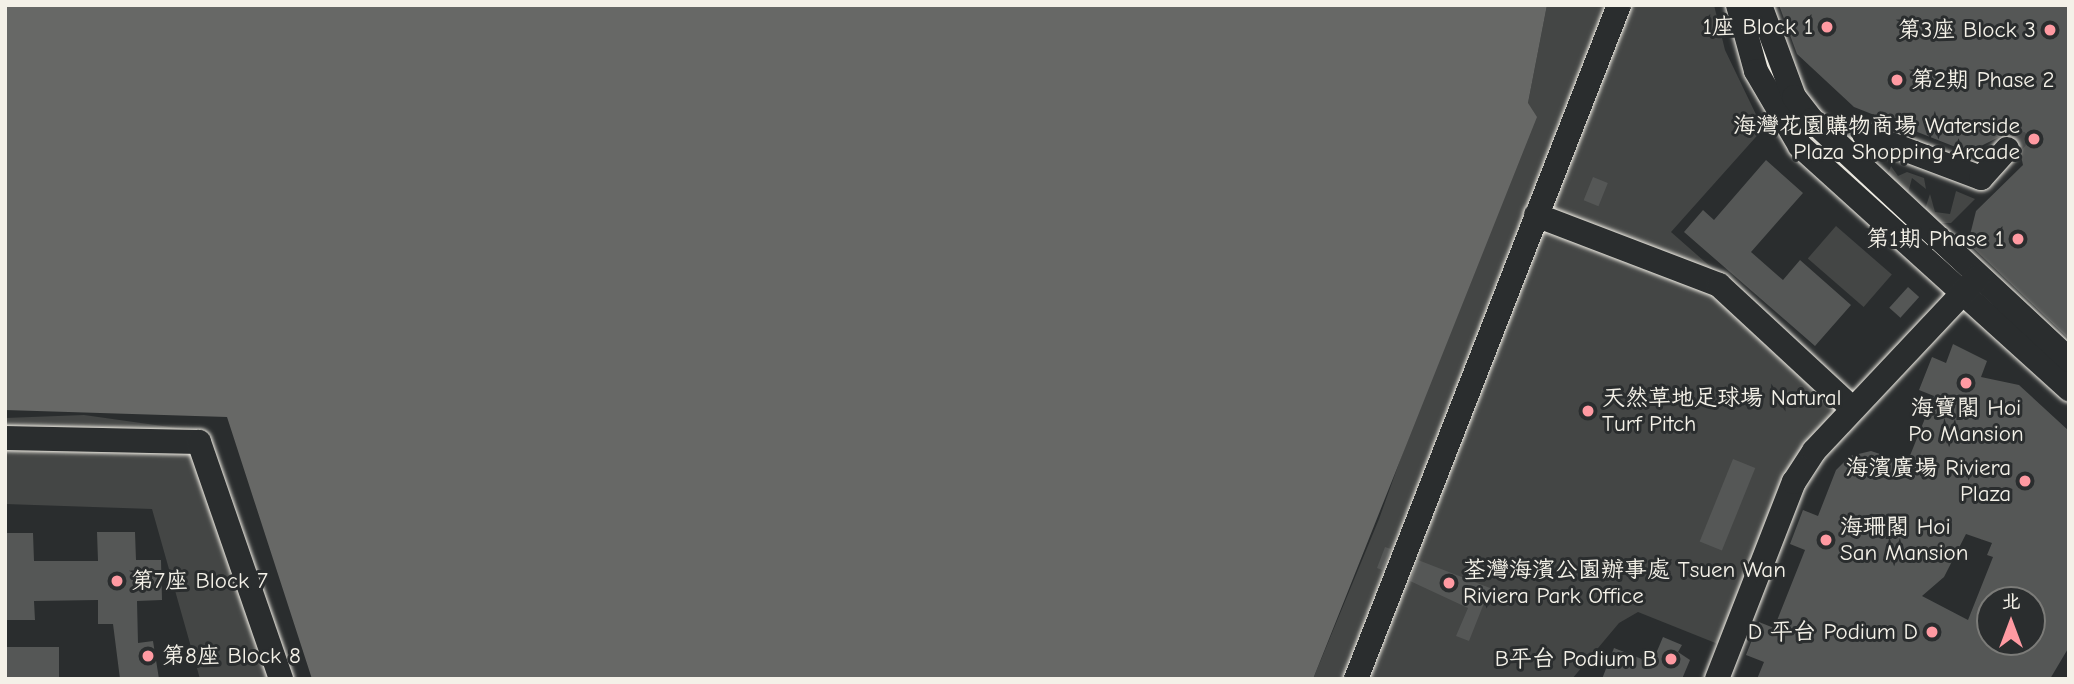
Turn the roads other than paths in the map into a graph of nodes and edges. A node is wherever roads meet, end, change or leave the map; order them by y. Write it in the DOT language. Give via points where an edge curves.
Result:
graph roads {
  1 [pos="1619,5"];
  2 [pos="1738,5"];
  3 [pos="1760,5"];
  4 [pos="1864,134"];
  5 [pos="2007,149"];
  6 [pos="1536,215"];
  7 [pos="1970,285"];
  8 [pos="2069,360"];
  9 [pos="2069,389"];
  10 [pos="1853,408"];
  11 [pos="5,438"];
  12 [pos="281,679"];
  13 [pos="1356,679"];
  14 [pos="1717,679"];
  1 -- 6 [label="street"];
  2 -- 7 [label="street" via="1756,71 1783,125 1839,186"];
  3 -- 7 [label="street" via="1794,97"];
  4 -- 5 [label="street" via="1980,178"];
  6 -- 10 [label="street" via="1719,285"];
  6 -- 13 [label="street"];
  7 -- 8 [label="street"];
  7 -- 9 [label="street"];
  7 -- 10 [label="street"];
  10 -- 14 [label="street" via="1794,482"];
  11 -- 12 [label="street" via="199,442"];
}
